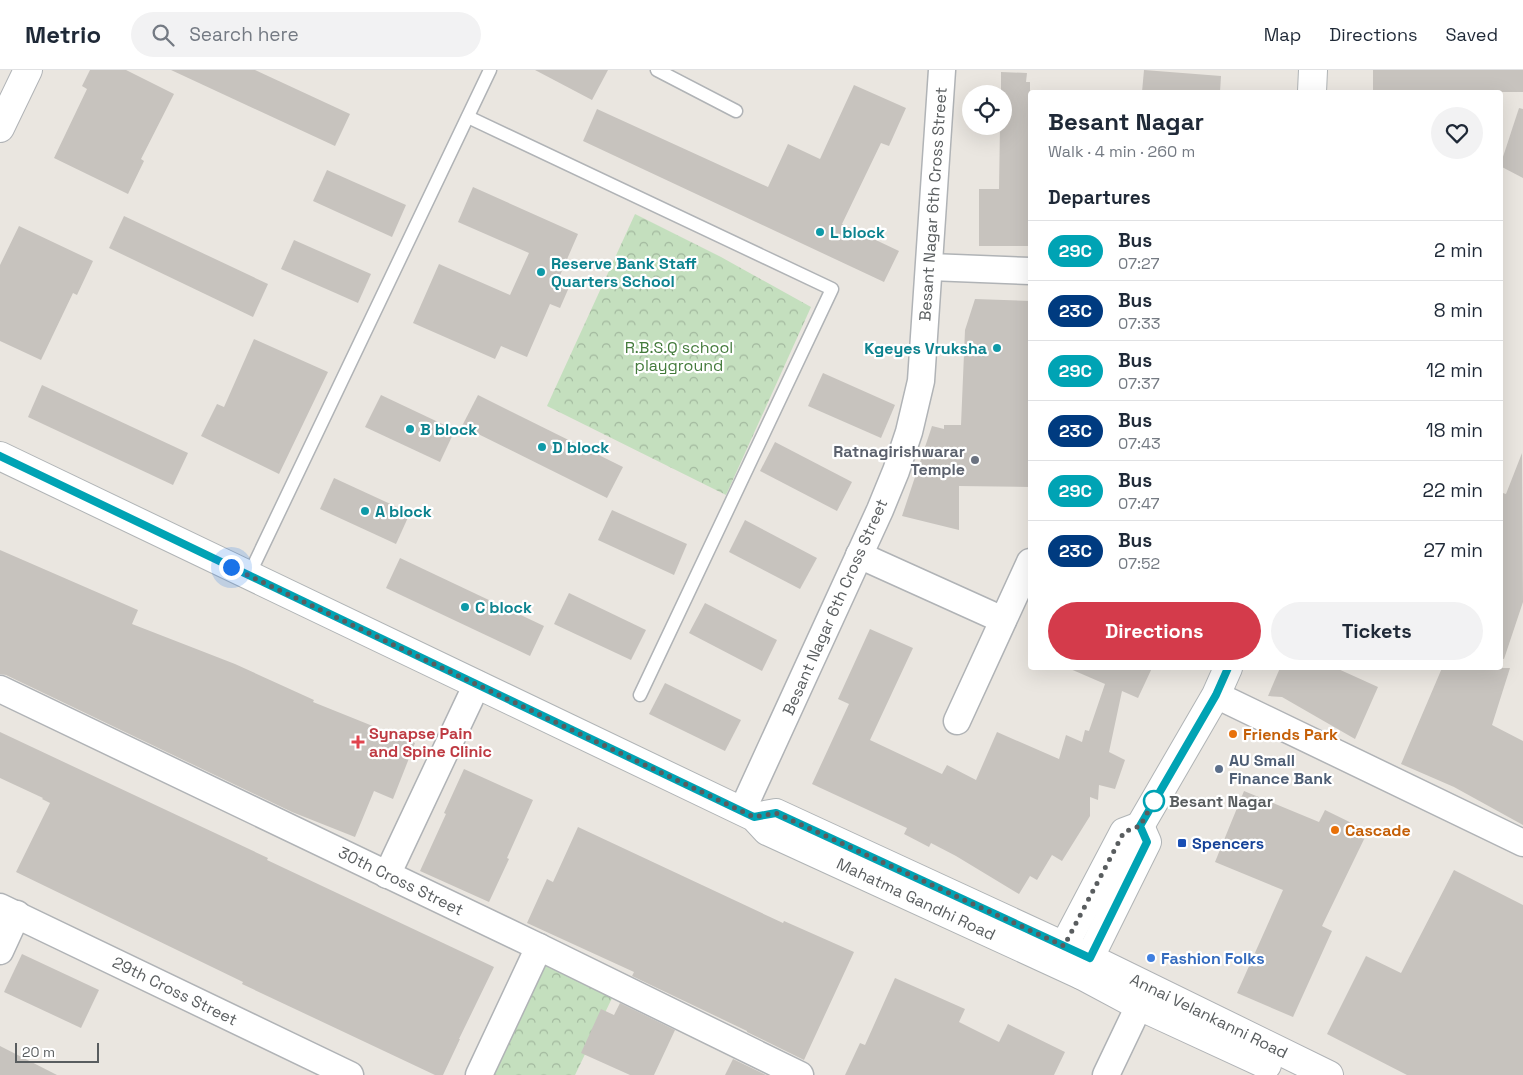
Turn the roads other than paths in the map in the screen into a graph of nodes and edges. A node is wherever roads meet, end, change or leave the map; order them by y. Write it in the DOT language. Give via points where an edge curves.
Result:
graph roads {
  1 [pos="28,70"];
  2 [pos="490,70"];
  3 [pos="657,70"];
  4 [pos="942,70"];
  5 [pos="1313,70"];
  6 [pos="1312,90"];
  7 [pos="736,111"];
  8 [pos="468,117"];
  9 [pos="0,128"];
  10 [pos="930,266"];
  11 [pos="1028,271"];
  12 [pos="0,456"];
  13 [pos="859,555"];
  14 [pos="1028,566"];
  15 [pos="249,576"];
  16 [pos="1003,620"];
  17 [pos="1227,670"];
  18 [pos="477,684"];
  19 [pos="0,689"];
  20 [pos="640,695"];
  21 [pos="1216,695"];
  22 [pos="957,721"];
  23 [pos="748,814"];
  24 [pos="1140,826"];
  25 [pos="1523,843"];
  26 [pos="387,875"];
  27 [pos="9,910"];
  28 [pos="539,947"];
  29 [pos="0,951"];
  30 [pos="1060,955"];
  31 [pos="1086,967"];
  32 [pos="1144,996"];
  33 [pos="350,1075"];
  34 [pos="479,1075"];
  35 [pos="800,1075"];
  36 [pos="1106,1075"];
  37 [pos="1288,1075"];
  38 [pos="1328,1075"];
  1 -- 9 [label="main road"];
  2 -- 8 [label="lane"];
  3 -- 7 [label="lane"];
  4 -- 10 [label="street, Besant Nagar 6th Cross Street"];
  5 -- 6 [label="main road"];
  8 -- 15 [label="lane"];
  8 -- 20 [label="lane" via="832,289"];
  10 -- 11 [label="street"];
  10 -- 13 [label="street, Besant Nagar 6th Cross Street" via="921,381 910,432"];
  12 -- 15 [label="main road, Mahatma Gandhi Road"];
  13 -- 16 [label="street"];
  13 -- 23 [label="street, Besant Nagar 6th Cross Street"];
  14 -- 16 [label="street"];
  15 -- 18 [label="main road, Mahatma Gandhi Road"];
  16 -- 22 [label="street"];
  17 -- 21 [label="main road"];
  18 -- 23 [label="main road, Mahatma Gandhi Road"];
  18 -- 26 [label="street"];
  19 -- 26 [label="street, 30th Cross Street"];
  21 -- 24 [label="main road"];
  21 -- 25 [label="street"];
  23 -- 30 [label="main road, Mahatma Gandhi Road" via="767,831"];
  24 -- 30 [label="main road" via="1124,832"];
  24 -- 31 [label="main road" via="1147,842"];
  26 -- 28 [label="street, 30th Cross Street"];
  27 -- 29 [label="street"];
  27 -- 33 [label="street, 29th Cross Street"];
  28 -- 34 [label="street"];
  28 -- 35 [label="street, 30th Cross Street"];
  30 -- 31 [label="main road, Mahatma Gandhi Road"];
  31 -- 32 [label="main road, Annai Velankanni Road"];
  32 -- 36 [label="street"];
  32 -- 37 [label="main road, Annai Velankanni Road"];
  32 -- 38 [label="main road, Annai Velankanni Road"];
}
